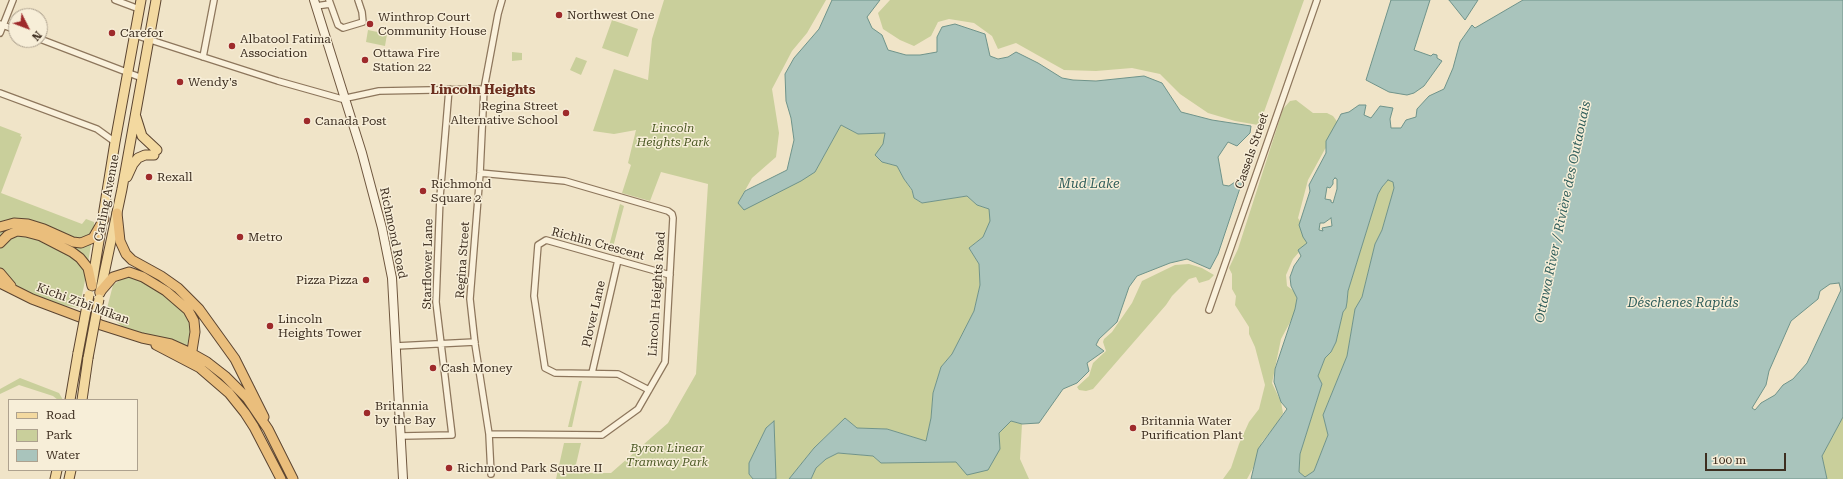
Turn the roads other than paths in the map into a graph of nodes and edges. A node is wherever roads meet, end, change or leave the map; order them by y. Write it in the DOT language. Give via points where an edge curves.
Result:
graph roads {
  1 [pos="13,0"];
  2 [pos="115,0"];
  3 [pos="141,0"];
  4 [pos="156,0"];
  5 [pos="214,0"];
  6 [pos="358,0"];
  7 [pos="502,0"];
  8 [pos="1317,0"];
  9 [pos="330,2"];
  10 [pos="315,3"];
  11 [pos="139,10"];
  12 [pos="2,25"];
  13 [pos="0,34"];
  14 [pos="135,35"];
  15 [pos="149,39"];
  16 [pos="48,42"];
  17 [pos="203,57"];
  18 [pos="128,73"];
  19 [pos="142,78"];
  20 [pos="449,89"];
  21 [pos="484,90"];
  22 [pos="0,93"];
  23 [pos="346,99"];
  24 [pos="136,112"];
  25 [pos="115,142"];
  26 [pos="480,174"];
  27 [pos="122,189"];
  28 [pos="117,213"];
  29 [pos="104,219"];
  30 [pos="0,227"];
  31 [pos="0,243"];
  32 [pos="618,260"];
  33 [pos="0,273"];
  34 [pos="670,275"];
  35 [pos="0,283"];
  36 [pos="92,286"];
  37 [pos="17,291"];
  38 [pos="100,295"];
  39 [pos="1209,310"];
  40 [pos="142,338"];
  41 [pos="475,342"];
  42 [pos="441,343"];
  43 [pos="396,346"];
  44 [pos="191,352"];
  45 [pos="190,362"];
  46 [pos="592,373"];
  47 [pos="649,390"];
  48 [pos="82,396"];
  49 [pos="70,399"];
  50 [pos="268,429"];
  51 [pos="489,434"];
  52 [pos="402,436"];
  53 [pos="491,474"];
  54 [pos="281,479"];
  55 [pos="293,479"];
  56 [pos="403,479"];
  1 -- 12 [label="street"];
  2 -- 11 [label="street"];
  3 -- 11 [label="main road, Carling Avenue"];
  4 -- 15 [label="main road, Carling Avenue"];
  5 -- 17 [label="street"];
  6 -- 9 [label="street" via="362,22 343,28 338,25"];
  7 -- 21 [label="street, Regina Street"];
  8 -- 39 [label="street, Cassels Street"];
  9 -- 10 [label="street"];
  10 -- 23 [label="main road, Richmond Road"];
  11 -- 14 [label="main road, Carling Avenue"];
  12 -- 13 [label="street"];
  14 -- 15 [label="street"];
  14 -- 18 [label="main road, Carling Avenue"];
  15 -- 17 [label="street"];
  15 -- 19 [label="main road, Carling Avenue"];
  16 -- 18 [label="street"];
  17 -- 23 [label="street" via="335,98"];
  18 -- 19 [label="street"];
  18 -- 25 [label="main road, Carling Avenue"];
  19 -- 24 [label="main road, Carling Avenue"];
  20 -- 21 [label="street"];
  20 -- 23 [label="street" via="379,91"];
  20 -- 42 [label="street, Starflower Lane" via="440,197 436,302"];
  21 -- 26 [label="street, Regina Street"];
  22 -- 25 [label="street" via="93,127"];
  23 -- 43 [label="main road, Richmond Road" via="383,234 392,278"];
  24 -- 27 [label="main road, Carling Avenue"];
  24 -- 27 [label="main road" via="142,136 156,152 137,160"];
  25 -- 29 [label="main road, Carling Avenue"];
  26 -- 34 [label="street, Lincoln Heights Road" via="565,181 668,211 673,218"];
  26 -- 41 [label="street, Regina Street" via="470,299"];
  27 -- 28 [label="main road, Carling Avenue"];
  28 -- 38 [label="main road, Carling Avenue"];
  28 -- 50 [label="highway" via="120,241 126,254 166,280 199,309 239,367 261,408"];
  29 -- 30 [label="highway" via="95,236 85,243 73,242 28,224 14,223"];
  29 -- 36 [label="main road, Carling Avenue"];
  31 -- 36 [label="highway" via="17,231 41,236 80,258 88,268"];
  32 -- 34 [label="street, Richlin Crescent"];
  32 -- 46 [label="street, Plover Lane"];
  32 -- 46 [label="street, Richlin Crescent" via="546,240 538,245 534,296 545,368 555,372"];
  33 -- 37 [label="highway"];
  34 -- 47 [label="street, Lincoln Heights Road" via="665,362"];
  35 -- 37 [label="highway, Kichi Zībī Mīkan"];
  36 -- 49 [label="main road, Carling Avenue, bridge"];
  37 -- 40 [label="highway, Kichi Zībī Mīkan" via="101,325"];
  38 -- 44 [label="highway" via="113,277 125,272 136,274 160,287 184,306 193,318 196,332"];
  38 -- 48 [label="main road, Carling Avenue, bridge"];
  40 -- 44 [label="highway, Kichi Zībī Mīkan" via="171,344"];
  40 -- 45 [label="highway, Kichi Zībī Mīkan"];
  41 -- 42 [label="street"];
  41 -- 51 [label="street, Regina Street"];
  42 -- 43 [label="street"];
  42 -- 52 [label="street, Starflower Lane" via="452,435"];
  43 -- 52 [label="main road, Richmond Road"];
  44 -- 45 [label="highway"];
  44 -- 50 [label="highway, Kichi Zībī Mīkan" via="233,383"];
  45 -- 54 [label="highway, Kichi Zībī Mīkan" via="216,380 236,400 254,427"];
  46 -- 47 [label="street, Richlin Crescent" via="618,374"];
  47 -- 51 [label="street, Lincoln Heights Road" via="634,413 602,435"];
  50 -- 55 [label="highway, Kichi Zībī Mīkan"];
  51 -- 53 [label="street, Regina Street"];
  52 -- 56 [label="main road, Richmond Road"];
}
